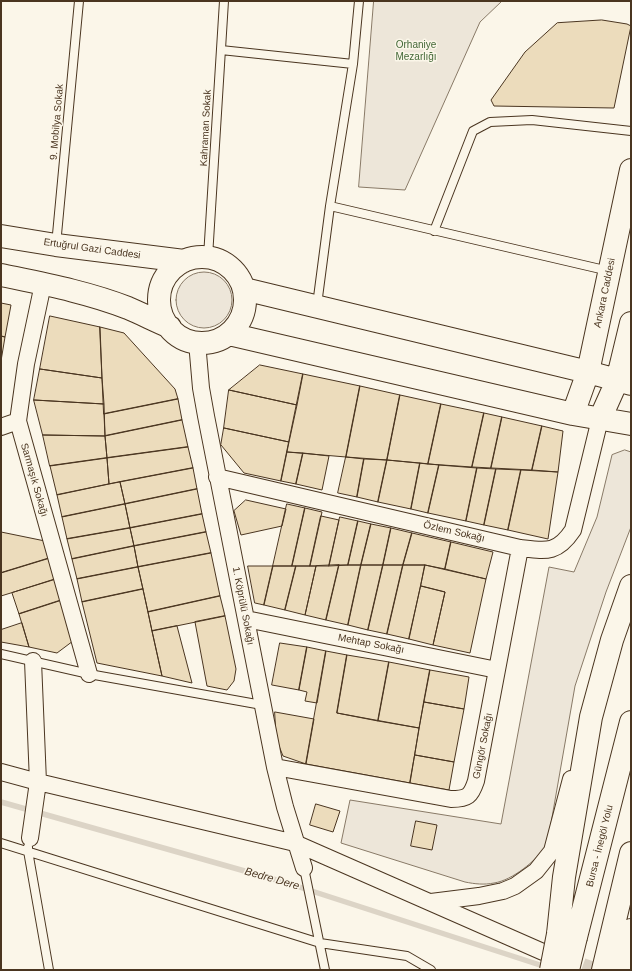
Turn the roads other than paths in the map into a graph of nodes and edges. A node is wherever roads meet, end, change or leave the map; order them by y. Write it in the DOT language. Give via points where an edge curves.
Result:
graph roads {
  1 [pos="78,1"];
  2 [pos="224,1"];
  3 [pos="359,1"];
  4 [pos="220,50"];
  5 [pos="353,64"];
  6 [pos="631,131"];
  7 [pos="631,170"];
  8 [pos="330,206"];
  9 [pos="434,231"];
  10 [pos="1,236"];
  11 [pos="56,245"];
  12 [pos="208,257"];
  13 [pos="184,261"];
  14 [pos="609,271"];
  15 [pos="1,275"];
  16 [pos="43,284"];
  17 [pos="244,289"];
  18 [pos="317,306"];
  19 [pos="631,323"];
  20 [pos="170,327"];
  21 [pos="228,334"];
  22 [pos="198,342"];
  23 [pos="588,372"];
  24 [pos="624,382"];
  25 [pos="573,414"];
  26 [pos="600,419"];
  27 [pos="18,421"];
  28 [pos="631,424"];
  29 [pos="2,429"];
  30 [pos="217,477"];
  31 [pos="520,548"];
  32 [pos="631,586"];
  33 [pos="246,619"];
  34 [pos="1,654"];
  35 [pos="33,661"];
  36 [pos="497,670"];
  37 [pos="89,674"];
  38 [pos="262,705"];
  39 [pos="631,722"];
  40 [pos="589,733"];
  41 [pos="275,767"];
  42 [pos="1,772"];
  43 [pos="37,788"];
  44 [pos="295,842"];
  45 [pos="1,843"];
  46 [pos="29,844"];
  47 [pos="631,853"];
  48 [pos="304,868"];
  49 [pos="430,902"];
  50 [pos="631,930"];
  51 [pos="567,936"];
  52 [pos="320,943"];
  53 [pos="547,961"];
  54 [pos="612,965"];
  55 [pos="49,970"];
  56 [pos="325,970"];
  57 [pos="431,970"];
  58 [pos="568,970"];
  1 -- 11 [label="lane, 9. Mobilya Sokak"];
  2 -- 4 [label="lane, Kahraman Sokak"];
  3 -- 5 [label="lane"];
  4 -- 5 [label="lane"];
  4 -- 12 [label="lane, Kahraman Sokak"];
  5 -- 8 [label="lane"];
  6 -- 9 [label="lane" via="532,120 490,122 473,131"];
  7 -- 14 [label="main road, Ankara Caddesi"];
  8 -- 9 [label="lane"];
  8 -- 18 [label="lane"];
  9 -- 14 [label="lane"];
  10 -- 11 [label="main road, Ertuğrul Gazi Caddesi"];
  11 -- 13 [label="main road, Ertuğrul Gazi Caddesi"];
  12 -- 13 [label="main road"];
  12 -- 17 [label="main road" via="220,260 231,267"];
  13 -- 20 [label="main road" via="173,268 165,279 161,291 161,310"];
  14 -- 23 [label="main road, Ankara Caddesi"];
  15 -- 16 [label="main road"];
  16 -- 20 [label="main road" via="109,301"];
  16 -- 27 [label="street, Sarmaşık Sokağı" via="26,364"];
  17 -- 18 [label="main road"];
  17 -- 21 [label="main road" via="243,313 237,325"];
  18 -- 23 [label="main road"];
  19 -- 24 [label="main road"];
  20 -- 22 [label="main road" via="187,340"];
  21 -- 22 [label="main road" via="214,341"];
  21 -- 25 [label="main road"];
  22 -- 30 [label="street, 1. Köprülü Sokağı" via="202,395"];
  23 -- 24 [label="main road"];
  23 -- 25 [label="main road, Ankara Caddesi"];
  24 -- 26 [label="main road"];
  25 -- 26 [label="main road"];
  26 -- 28 [label="main road"];
  26 -- 31 [label="street, Özlem Sokağı" via="573,530 554,549 546,551"];
  27 -- 29 [label="street"];
  27 -- 37 [label="street, Sarmaşık Sokağı"];
  30 -- 31 [label="street, Özlem Sokağı"];
  30 -- 33 [label="street, 1. Köprülü Sokağı"];
  31 -- 36 [label="street, Güngör Sokağı"];
  32 -- 40 [label="main road" via="612,640"];
  33 -- 36 [label="street, Mehtap Sokağı"];
  33 -- 38 [label="street, 1. Köprülü Sokağı"];
  34 -- 35 [label="lane"];
  35 -- 37 [label="lane"];
  35 -- 43 [label="street"];
  36 -- 41 [label="street, Güngör Sokağı" via="476,781 467,797 452,799"];
  37 -- 38 [label="lane"];
  38 -- 41 [label="street, 1. Köprülü Sokağı"];
  39 -- 51 [label="main road, Bursa - İnegöl Yolu"];
  40 -- 49 [label="street" via="578,754 552,851 545,862 525,880 503,891"];
  40 -- 51 [label="main road" via="564,877"];
  41 -- 44 [label="street, 1. Köprülü Sokağı"];
  42 -- 43 [label="street"];
  43 -- 44 [label="street"];
  43 -- 46 [label="street"];
  44 -- 48 [label="street, 1. Köprülü Sokağı"];
  44 -- 49 [label="street"];
  45 -- 46 [label="lane"];
  46 -- 52 [label="lane"];
  46 -- 55 [label="lane"];
  47 -- 54 [label="main road"];
  48 -- 52 [label="lane"];
  49 -- 53 [label="street"];
  50 -- 54 [label="main road"];
  51 -- 53 [label="main road, bridge"];
  51 -- 58 [label="main road, Bursa - İnegöl Yolu, bridge"];
  52 -- 56 [label="lane"];
  52 -- 57 [label="lane" via="407,956"];
}
